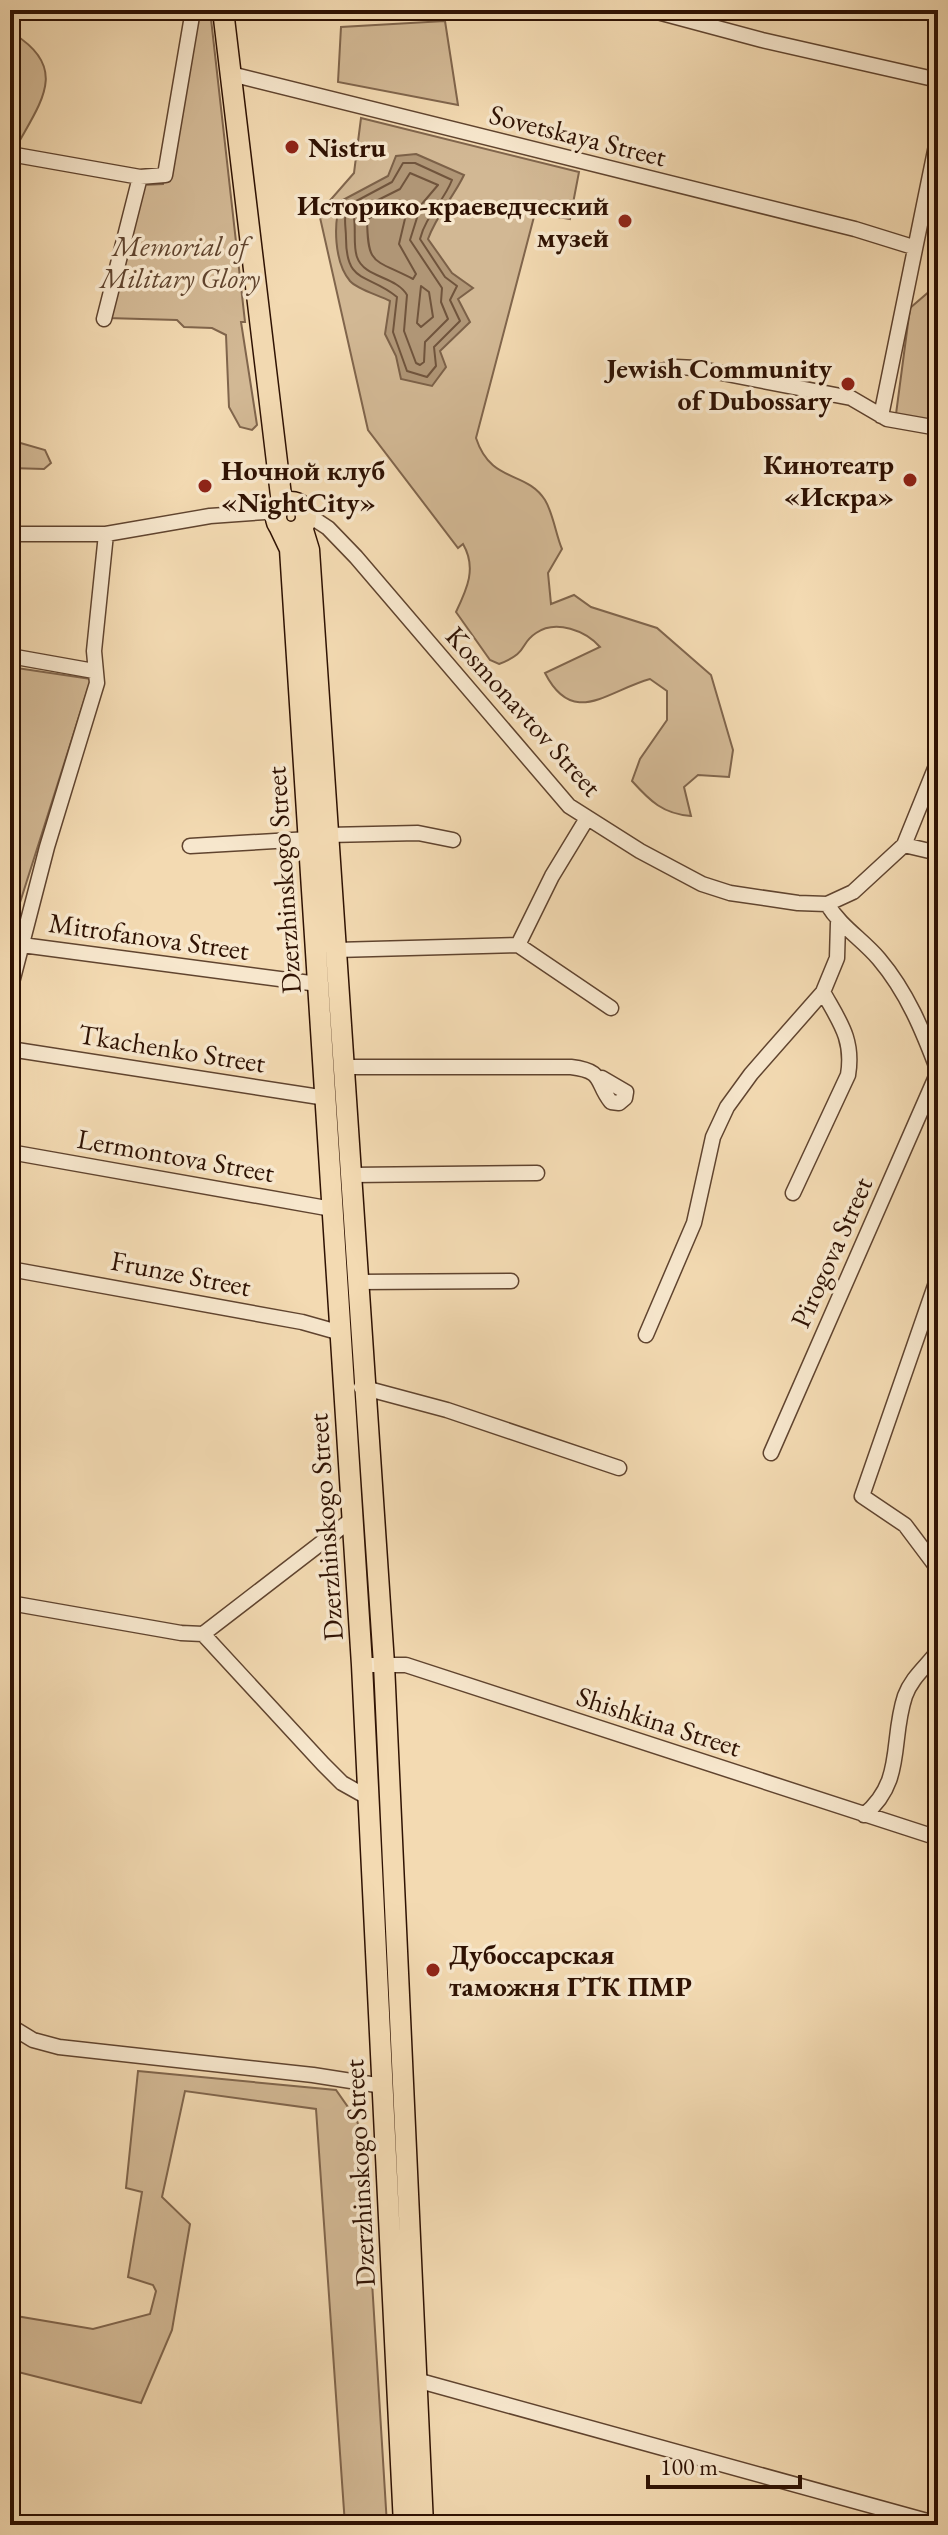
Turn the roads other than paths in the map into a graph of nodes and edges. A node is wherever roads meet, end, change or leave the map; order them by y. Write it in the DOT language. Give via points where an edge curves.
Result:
graph roads {
  1 [pos="193,10"];
  2 [pos="223,10"];
  3 [pos="650,10"];
  4 [pos="231,74"];
  5 [pos="938,80"];
  6 [pos="938,136"];
  7 [pos="10,154"];
  8 [pos="140,177"];
  9 [pos="913,247"];
  10 [pos="104,319"];
  11 [pos="662,371"];
  12 [pos="881,416"];
  13 [pos="938,428"];
  14 [pos="287,516"];
  15 [pos="10,534"];
  16 [pos="106,534"];
  17 [pos="10,656"];
  18 [pos="94,671"];
  19 [pos="938,761"];
  20 [pos="586,820"];
  21 [pos="318,837"];
  22 [pos="453,840"];
  23 [pos="904,845"];
  24 [pos="190,846"];
  25 [pos="938,853"];
  26 [pos="827,904"];
  27 [pos="838,923"];
  28 [pos="22,945"];
  29 [pos="518,945"];
  30 [pos="336,950"];
  31 [pos="318,984"];
  32 [pos="10,990"];
  33 [pos="823,992"];
  34 [pos="611,1008"];
  35 [pos="10,1049"];
  36 [pos="342,1067"];
  37 [pos="938,1072"];
  38 [pos="602,1078"];
  39 [pos="326,1098"];
  40 [pos="10,1152"];
  41 [pos="537,1173"];
  42 [pos="351,1175"];
  43 [pos="793,1193"];
  44 [pos="332,1209"];
  45 [pos="10,1269"];
  46 [pos="938,1277"];
  47 [pos="511,1281"];
  48 [pos="356,1282"];
  49 [pos="341,1333"];
  50 [pos="646,1335"];
  51 [pos="344,1382"];
  52 [pos="365,1388"];
  53 [pos="771,1453"];
  54 [pos="619,1468"];
  55 [pos="351,1520"];
  56 [pos="938,1569"];
  57 [pos="10,1603"];
  58 [pos="203,1634"];
  59 [pos="938,1651"];
  60 [pos="384,1664"];
  61 [pos="362,1665"];
  62 [pos="367,1797"];
  63 [pos="864,1815"];
  64 [pos="938,1838"];
  65 [pos="10,2026"];
  66 [pos="383,2086"];
  67 [pos="406,2378"];
  68 [pos="938,2524"];
  69 [pos="404,2525"];
  70 [pos="423,2525"];
  1 -- 8 [label="street" via="169,167 165,175"];
  2 -- 4 [label="highway"];
  3 -- 5 [label="street"];
  4 -- 9 [label="street, Sovetskaya Street"];
  4 -- 14 [label="highway, Dzerzhinskogo Street"];
  6 -- 9 [label="street"];
  7 -- 8 [label="street"];
  8 -- 10 [label="street"];
  9 -- 12 [label="street"];
  11 -- 12 [label="street" via="696,368 851,398"];
  12 -- 13 [label="street"];
  14 -- 16 [label="street" via="210,516"];
  14 -- 20 [label="street, Kosmonavtov Street" via="328,528 553,791"];
  14 -- 21 [label="highway, Dzerzhinskogo Street" via="309,550"];
  15 -- 16 [label="street"];
  16 -- 18 [label="street"];
  17 -- 18 [label="street"];
  18 -- 28 [label="street" via="97,683"];
  19 -- 23 [label="street"];
  20 -- 26 [label="street, Kosmonavtov Street" via="702,884 768,900"];
  20 -- 29 [label="street"];
  21 -- 22 [label="street" via="418,833"];
  21 -- 24 [label="street"];
  21 -- 30 [label="highway, Dzerzhinskogo Street"];
  21 -- 31 [label="highway, Dzerzhinskogo Street"];
  23 -- 25 [label="street"];
  23 -- 26 [label="street, Kosmonavtov Street" via="853,892"];
  26 -- 27 [label="street"];
  27 -- 33 [label="street" via="837,958"];
  27 -- 37 [label="street" via="864,942 897,982"];
  28 -- 31 [label="street, Mitrofanova Street"];
  28 -- 32 [label="street"];
  29 -- 30 [label="street"];
  29 -- 34 [label="street"];
  30 -- 36 [label="highway, Dzerzhinskogo Street"];
  31 -- 39 [label="highway, Dzerzhinskogo Street"];
  33 -- 43 [label="street" via="850,1043 848,1075"];
  33 -- 50 [label="street" via="727,1107 713,1137 694,1223"];
  35 -- 39 [label="street, Tkachenko Street"];
  36 -- 38 [label="street" via="584,1068"];
  36 -- 42 [label="highway, Dzerzhinskogo Street"];
  37 -- 53 [label="street, Pirogova Street"];
  39 -- 44 [label="highway, Dzerzhinskogo Street"];
  40 -- 44 [label="street, Lermontova Street"];
  41 -- 42 [label="street"];
  42 -- 48 [label="highway, Dzerzhinskogo Street"];
  44 -- 49 [label="highway, Dzerzhinskogo Street"];
  45 -- 49 [label="street, Frunze Street"];
  46 -- 56 [label="street" via="862,1496 905,1525"];
  47 -- 48 [label="street"];
  48 -- 52 [label="highway, Dzerzhinskogo Street"];
  49 -- 51 [label="highway, Dzerzhinskogo Street"];
  51 -- 52 [label="street"];
  51 -- 55 [label="highway, Dzerzhinskogo Street"];
  52 -- 54 [label="street, Dzerzhinskogo Street"];
  52 -- 60 [label="highway, Dzerzhinskogo Street"];
  55 -- 58 [label="street"];
  55 -- 61 [label="highway, Dzerzhinskogo Street"];
  57 -- 58 [label="street"];
  58 -- 62 [label="street" via="342,1783"];
  59 -- 63 [label="street" via="904,1698 888,1789"];
  60 -- 61 [label="street, Shishkina Street"];
  60 -- 63 [label="street, Shishkina Street" via="427,1672"];
  60 -- 67 [label="highway, Dzerzhinskogo Street"];
  61 -- 62 [label="highway, Dzerzhinskogo Street"];
  62 -- 66 [label="highway, Dzerzhinskogo Street"];
  63 -- 64 [label="street, Shishkina Street"];
  65 -- 66 [label="street" via="59,2047"];
  66 -- 67 [label="highway, Dzerzhinskogo Street"];
  67 -- 68 [label="street"];
  67 -- 69 [label="highway, Dzerzhinskogo Street"];
  67 -- 70 [label="highway, Dzerzhinskogo Street"];
}
